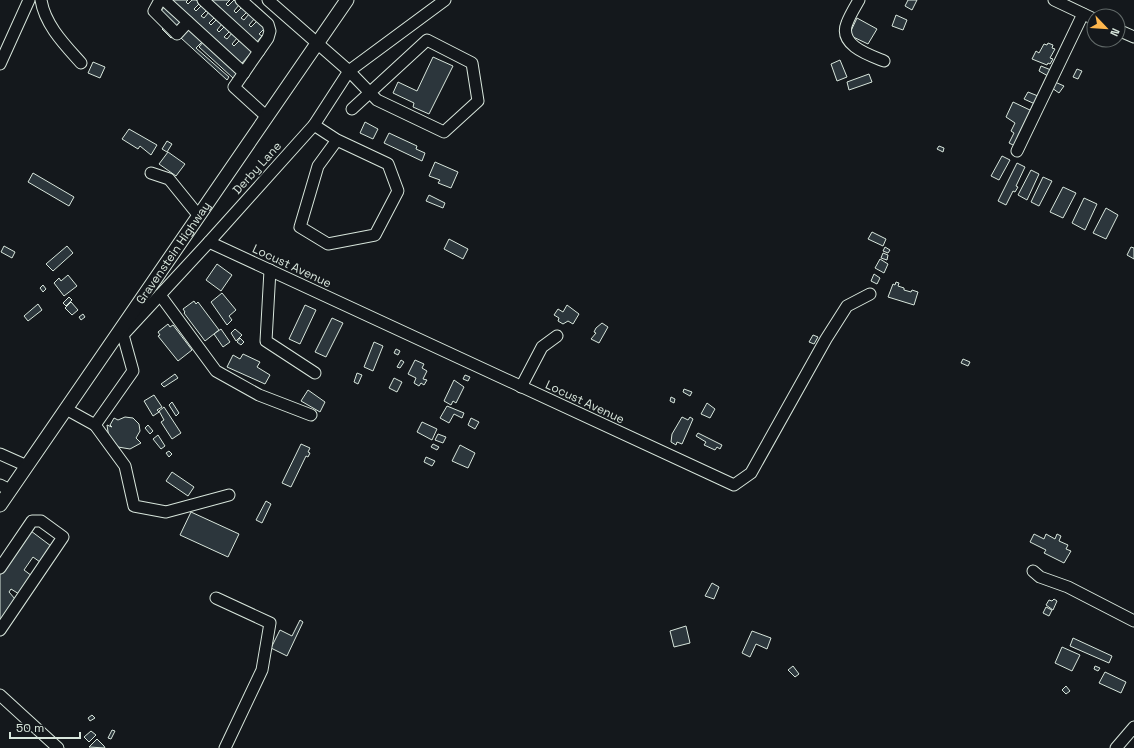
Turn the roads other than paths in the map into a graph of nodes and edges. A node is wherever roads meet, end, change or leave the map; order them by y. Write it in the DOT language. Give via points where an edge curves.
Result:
graph roads {
  1 [pos="29,0"];
  2 [pos="41,0"];
  3 [pos="160,0"];
  4 [pos="164,0"];
  5 [pos="203,0"];
  6 [pos="241,0"];
  7 [pos="268,0"];
  8 [pos="347,0"];
  9 [pos="446,0"];
  10 [pos="859,0"];
  11 [pos="1054,0"];
  12 [pos="1083,14"];
  13 [pos="1086,15"];
  14 [pos="188,22"];
  15 [pos="318,43"];
  16 [pos="259,51"];
  17 [pos="884,61"];
  18 [pos="81,63"];
  19 [pos="0,64"];
  20 [pos="349,71"];
  21 [pos="244,73"];
  22 [pos="370,93"];
  23 [pos="352,109"];
  24 [pos="267,117"];
  25 [pos="314,125"];
  26 [pos="337,140"];
  27 [pos="1017,151"];
  28 [pos="151,173"];
  29 [pos="199,216"];
  30 [pos="209,242"];
  31 [pos="270,270"];
  32 [pos="160,294"];
  33 [pos="870,294"];
  34 [pos="123,335"];
  35 [pos="557,336"];
  36 [pos="96,364"];
  37 [pos="315,373"];
  38 [pos="521,387"];
  39 [pos="66,409"];
  40 [pos="311,415"];
  41 [pos="95,425"];
  42 [pos="0,454"];
  43 [pos="27,466"];
  44 [pos="5,487"];
  45 [pos="229,495"];
  46 [pos="0,505"];
  47 [pos="0,568"];
  48 [pos="1033,571"];
  49 [pos="216,598"];
  50 [pos="1134,621"];
  51 [pos="0,630"];
  52 [pos="0,695"];
  53 [pos="1134,727"];
  54 [pos="58,748"];
  55 [pos="225,748"];
  56 [pos="1116,748"];
  1 -- 19 [label="street"];
  2 -- 18 [label="street" via="47,18"];
  3 -- 14 [label="street" via="154,12 177,34"];
  4 -- 14 [label="street"];
  5 -- 16 [label="street"];
  6 -- 16 [label="street" via="268,24 268,38"];
  7 -- 15 [label="street"];
  8 -- 15 [label="main road, Gravenstein Highway"];
  9 -- 20 [label="street, Derby Lane"];
  10 -- 17 [label="street" via="846,24 846,36 856,48"];
  11 -- 12 [label="street"];
  12 -- 13 [label="street"];
  12 -- 27 [label="street"];
  14 -- 21 [label="street"];
  15 -- 20 [label="street"];
  15 -- 24 [label="main road, Gravenstein Highway"];
  16 -- 21 [label="street"];
  20 -- 22 [label="street"];
  20 -- 25 [label="street, Derby Lane"];
  21 -- 24 [label="street" via="234,87"];
  22 -- 22 [label="street" via="377,100 444,132 478,102 472,63 427,40"];
  22 -- 23 [label="street"];
  24 -- 29 [label="main road, Gravenstein Highway"];
  25 -- 26 [label="street"];
  25 -- 30 [label="street, Derby Lane"];
  26 -- 26 [label="street" via="388,164 398,191 374,235 328,244 300,227 318,166"];
  28 -- 29 [label="street" via="169,179"];
  29 -- 36 [label="main road, Gravenstein Highway"];
  30 -- 31 [label="street, Locust Avenue"];
  30 -- 32 [label="street, Derby Lane"];
  31 -- 37 [label="street" via="266,341"];
  31 -- 38 [label="street, Locust Avenue"];
  32 -- 34 [label="street, Derby Lane"];
  32 -- 40 [label="street" via="216,371 259,394"];
  33 -- 38 [label="street, Locust Avenue" via="847,306 751,473 734,485"];
  34 -- 36 [label="street, Derby Lane"];
  34 -- 41 [label="street" via="133,371"];
  35 -- 38 [label="street" via="542,346"];
  36 -- 39 [label="main road, Gravenstein Highway"];
  39 -- 41 [label="street"];
  39 -- 43 [label="main road, Gravenstein Highway"];
  41 -- 45 [label="street" via="125,466 134,506 166,512"];
  42 -- 43 [label="street"];
  43 -- 44 [label="main road, Gravenstein Highway"];
  44 -- 46 [label="main road, Gravenstein Highway"];
  47 -- 51 [label="street" via="32,522 41,521 63,537"];
  48 -- 50 [label="street" via="1040,577 1068,587"];
  49 -- 55 [label="street" via="270,623 262,670"];
  52 -- 54 [label="street"];
  53 -- 56 [label="street"];
}
